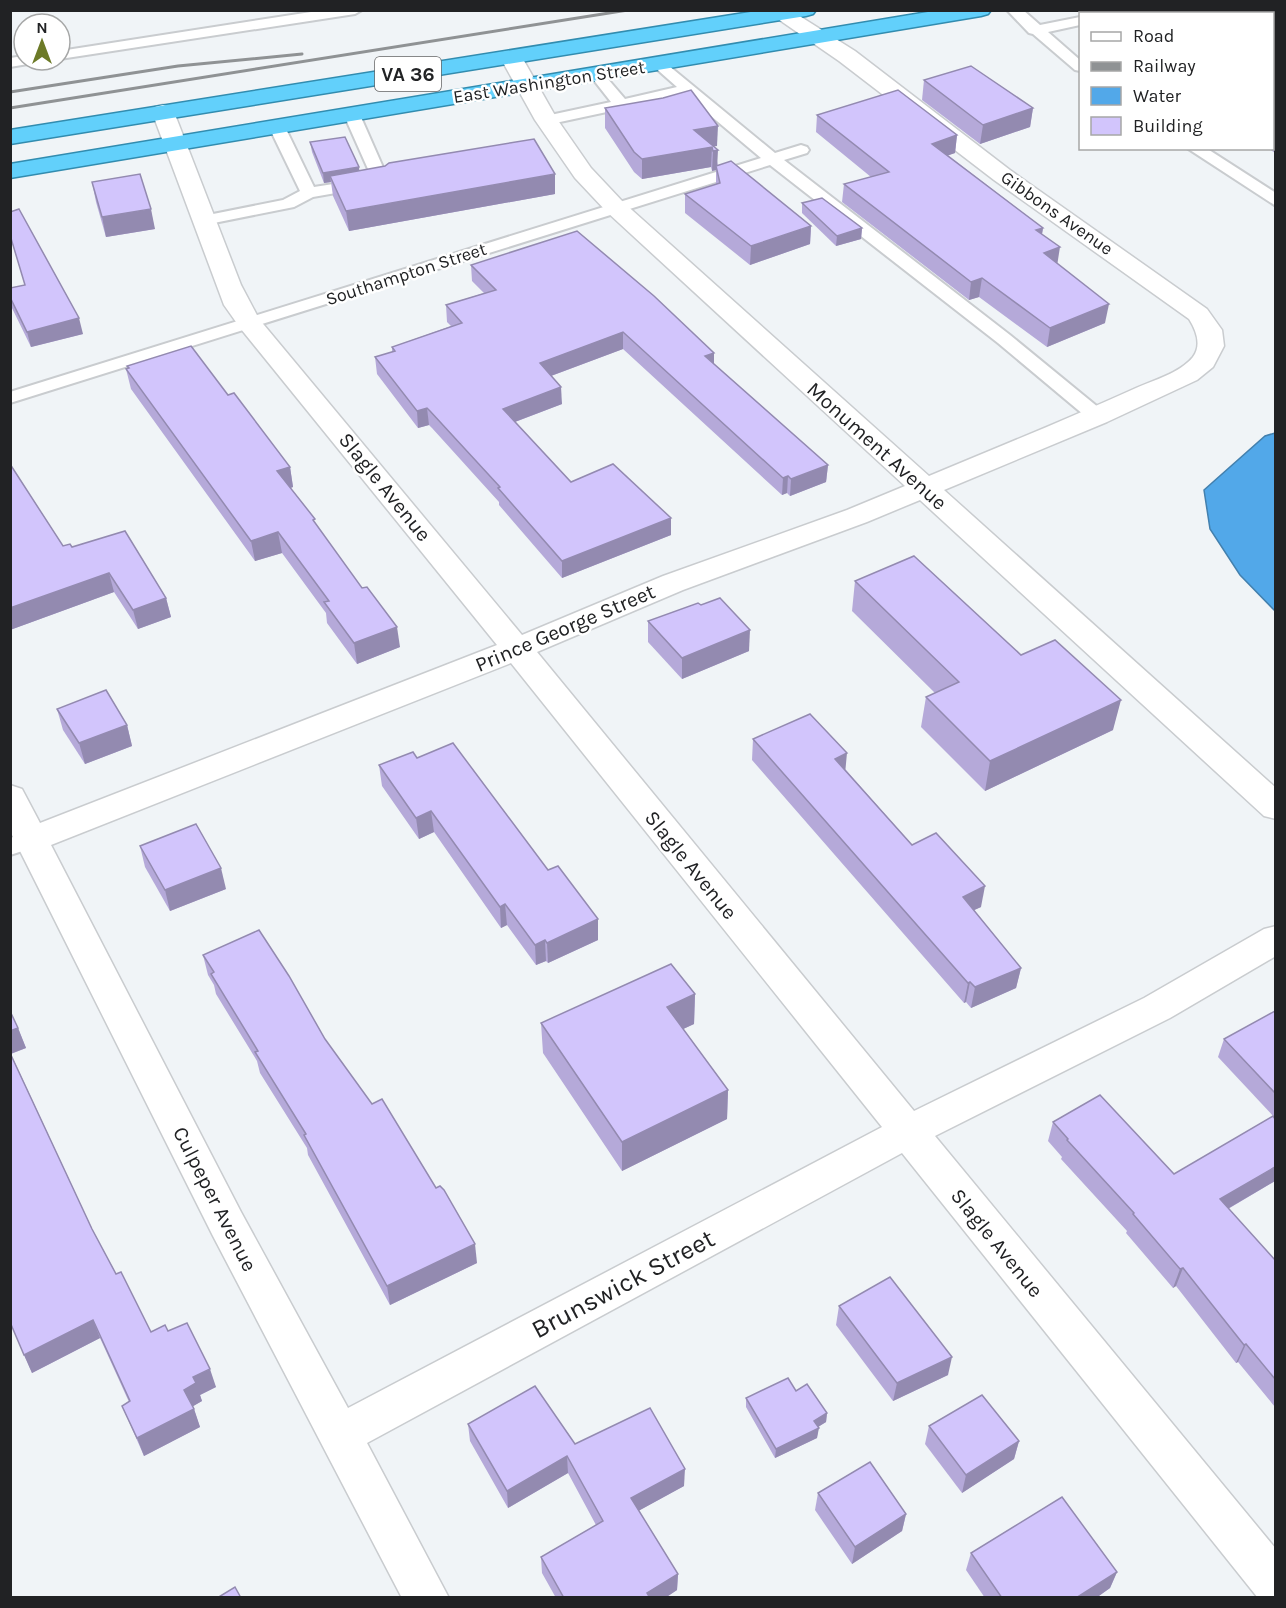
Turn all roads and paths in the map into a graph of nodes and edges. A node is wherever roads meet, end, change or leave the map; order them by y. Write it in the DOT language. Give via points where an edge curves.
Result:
graph roads {
  1 [pos="355,10"];
  2 [pos="806,10"];
  3 [pos="981,10"];
  4 [pos="1014,10"];
  5 [pos="778,13"];
  6 [pos="1079,21"];
  7 [pos="1035,30"];
  8 [pos="818,37"];
  9 [pos="72,53"];
  10 [pos="511,57"];
  11 [pos="658,64"];
  12 [pos="1079,66"];
  13 [pos="596,74"];
  14 [pos="526,86"];
  15 [pos="686,90"];
  16 [pos="621,104"];
  17 [pos="163,112"];
  18 [pos="352,115"];
  19 [pos="546,120"];
  20 [pos="277,127"];
  21 [pos="10,136"];
  22 [pos="362,137"];
  23 [pos="340,140"];
  24 [pos="175,144"];
  25 [pos="308,145"];
  26 [pos="287,149"];
  27 [pos="801,150"];
  28 [pos="1198,150"];
  29 [pos="369,156"];
  30 [pos="352,159"];
  31 [pos="772,159"];
  32 [pos="317,165"];
  33 [pos="297,168"];
  34 [pos="10,171"];
  35 [pos="309,193"];
  36 [pos="1275,201"];
  37 [pos="615,207"];
  38 [pos="204,220"];
  39 [pos="250,324"];
  40 [pos="10,398"];
  41 [pos="1097,416"];
  42 [pos="924,489"];
  43 [pos="516,649"];
  44 [pos="10,797"];
  45 [pos="1275,807"];
  46 [pos="22,843"];
  47 [pos="1275,939"];
  48 [pos="907,1132"];
  49 [pos="340,1435"];
  50 [pos="1275,1585"];
  51 [pos="427,1598"];
  1 -- 9 [label="lane"];
  2 -- 5 [label="highway, East Washington Street / VA 36"];
  3 -- 8 [label="highway, East Washington Street / VA 36"];
  4 -- 7 [label="lane"];
  5 -- 8 [label="street, Gibbons Avenue"];
  5 -- 10 [label="highway, East Washington Street / VA 36"];
  6 -- 7 [label="lane"];
  7 -- 12 [label="lane"];
  8 -- 11 [label="highway, East Washington Street / VA 36"];
  8 -- 41 [label="street, Gibbons Avenue" via="1002,175 1198,314 1209,330 1211,346 1204,361 1188,374"];
  10 -- 14 [label="street, Monument Avenue"];
  10 -- 17 [label="highway, East Washington Street / VA 36"];
  11 -- 13 [label="highway, East Washington Street / VA 36"];
  11 -- 15 [label="lane"];
  13 -- 14 [label="highway, East Washington Street / VA 36"];
  13 -- 16 [label="lane"];
  14 -- 18 [label="highway, East Washington Street / VA 36"];
  14 -- 19 [label="street, Monument Avenue"];
  15 -- 16 [label="lane"];
  15 -- 31 [label="lane"];
  16 -- 19 [label="lane"];
  17 -- 21 [label="highway, East Washington Street / VA 36"];
  17 -- 24 [label="street, Slagle Avenue"];
  18 -- 20 [label="highway, East Washington Street / VA 36"];
  18 -- 22 [label="lane"];
  19 -- 37 [label="street, Monument Avenue" via="583,173"];
  20 -- 24 [label="highway, East Washington Street / VA 36"];
  20 -- 26 [label="lane"];
  22 -- 23 [label="lane"];
  22 -- 29 [label="lane"];
  24 -- 34 [label="highway, East Washington Street / VA 36"];
  24 -- 38 [label="street, Slagle Avenue"];
  25 -- 26 [label="lane"];
  26 -- 33 [label="lane"];
  27 -- 31 [label="lane, Southampton Street"];
  28 -- 36 [label="lane"];
  29 -- 30 [label="lane"];
  29 -- 35 [label="lane" via="381,181"];
  31 -- 37 [label="lane, Southampton Street"];
  31 -- 41 [label="lane"];
  32 -- 33 [label="lane"];
  33 -- 35 [label="lane"];
  35 -- 38 [label="lane" via="288,204"];
  37 -- 39 [label="lane, Southampton Street"];
  37 -- 42 [label="street, Monument Avenue"];
  38 -- 39 [label="street, Slagle Avenue" via="233,295"];
  39 -- 40 [label="lane, Southampton Street"];
  39 -- 43 [label="street, Slagle Avenue"];
  41 -- 42 [label="street, Prince George Street"];
  42 -- 43 [label="street, Prince George Street" via="672,583"];
  42 -- 45 [label="street, Monument Avenue"];
  43 -- 46 [label="street, Prince George Street"];
  43 -- 48 [label="street, Slagle Avenue"];
  44 -- 46 [label="street, Culpeper Avenue"];
  46 -- 49 [label="street, Culpeper Avenue"];
  47 -- 48 [label="street, Brunswick Street" via="1157,1008"];
  48 -- 49 [label="street, Brunswick Street"];
  48 -- 50 [label="street, Slagle Avenue"];
  49 -- 51 [label="street, Culpeper Avenue"];
}
